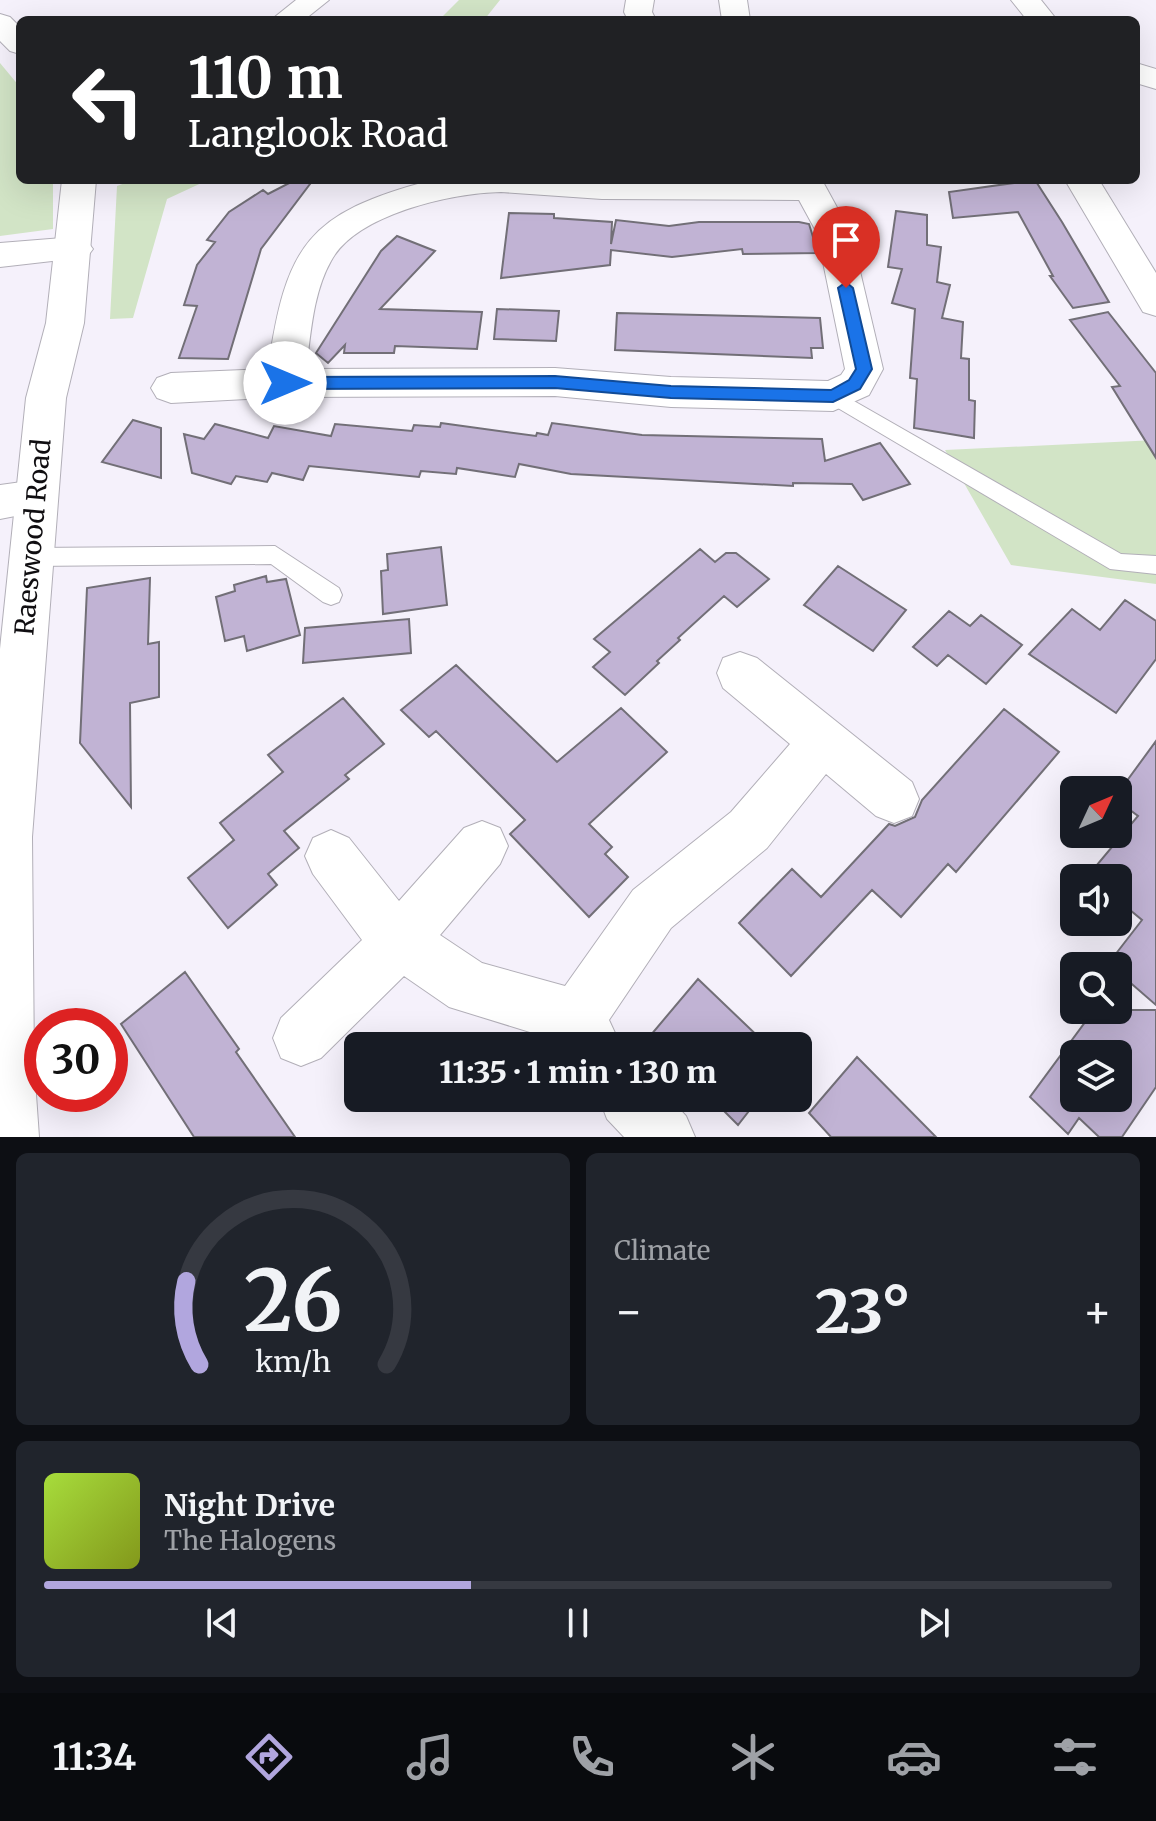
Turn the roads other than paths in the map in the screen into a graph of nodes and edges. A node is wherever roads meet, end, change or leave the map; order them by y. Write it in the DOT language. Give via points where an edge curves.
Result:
graph roads {
  1 [pos="315,0"];
  2 [pos="1025,0"];
  3 [pos="291,16"];
  4 [pos="1039,16"];
  5 [pos="0,23"];
  6 [pos="16,41"];
  7 [pos="79,184"];
  8 [pos="467,184"];
  9 [pos="500,184"];
  10 [pos="807,184"];
  11 [pos="1084,184"];
  12 [pos="75,249"];
  13 [pos="0,255"];
  14 [pos="1156,303"];
  15 [pos="285,383"];
  16 [pos="171,388"];
  17 [pos="833,396"];
  18 [pos="18,499"];
  19 [pos="30,557"];
  20 [pos="1156,565"];
  21 [pos="331,595"];
  22 [pos="740,673"];
  23 [pos="822,742"];
  24 [pos="894,799"];
  25 [pos="482,846"];
  26 [pos="331,856"];
  27 [pos="400,941"];
  28 [pos="585,1032"];
  29 [pos="301,1038"];
  30 [pos="3,1066"];
  31 [pos="641,1112"];
  32 [pos="9,1137"];
  33 [pos="665,1137"];
  1 -- 3 [label="street"];
  2 -- 4 [label="street"];
  5 -- 6 [label="street"];
  7 -- 12 [label="street, Raeswood Road"];
  8 -- 15 [label="street" via="414,195 327,241 312,261 299,298"];
  9 -- 10 [label="street" via="670,190"];
  10 -- 17 [label="street" via="834,233 864,369 855,385"];
  11 -- 14 [label="street"];
  12 -- 13 [label="street"];
  12 -- 18 [label="street, Raeswood Road" via="65,323"];
  15 -- 16 [label="street"];
  15 -- 17 [label="street" via="555,382 671,392"];
  17 -- 20 [label="lane" via="1118,563"];
  18 -- 19 [label="street, Raeswood Road"];
  19 -- 21 [label="lane" via="275,555"];
  19 -- 30 [label="street, Raeswood Road" via="6,837"];
  22 -- 23 [label="street"];
  23 -- 24 [label="street"];
  23 -- 28 [label="street" via="749,830 652,909"];
  25 -- 27 [label="street"];
  26 -- 27 [label="street"];
  27 -- 28 [label="street" via="469,987"];
  27 -- 29 [label="street"];
  30 -- 32 [label="street, Raeswood Road"];
  31 -- 33 [label="street"];
}
